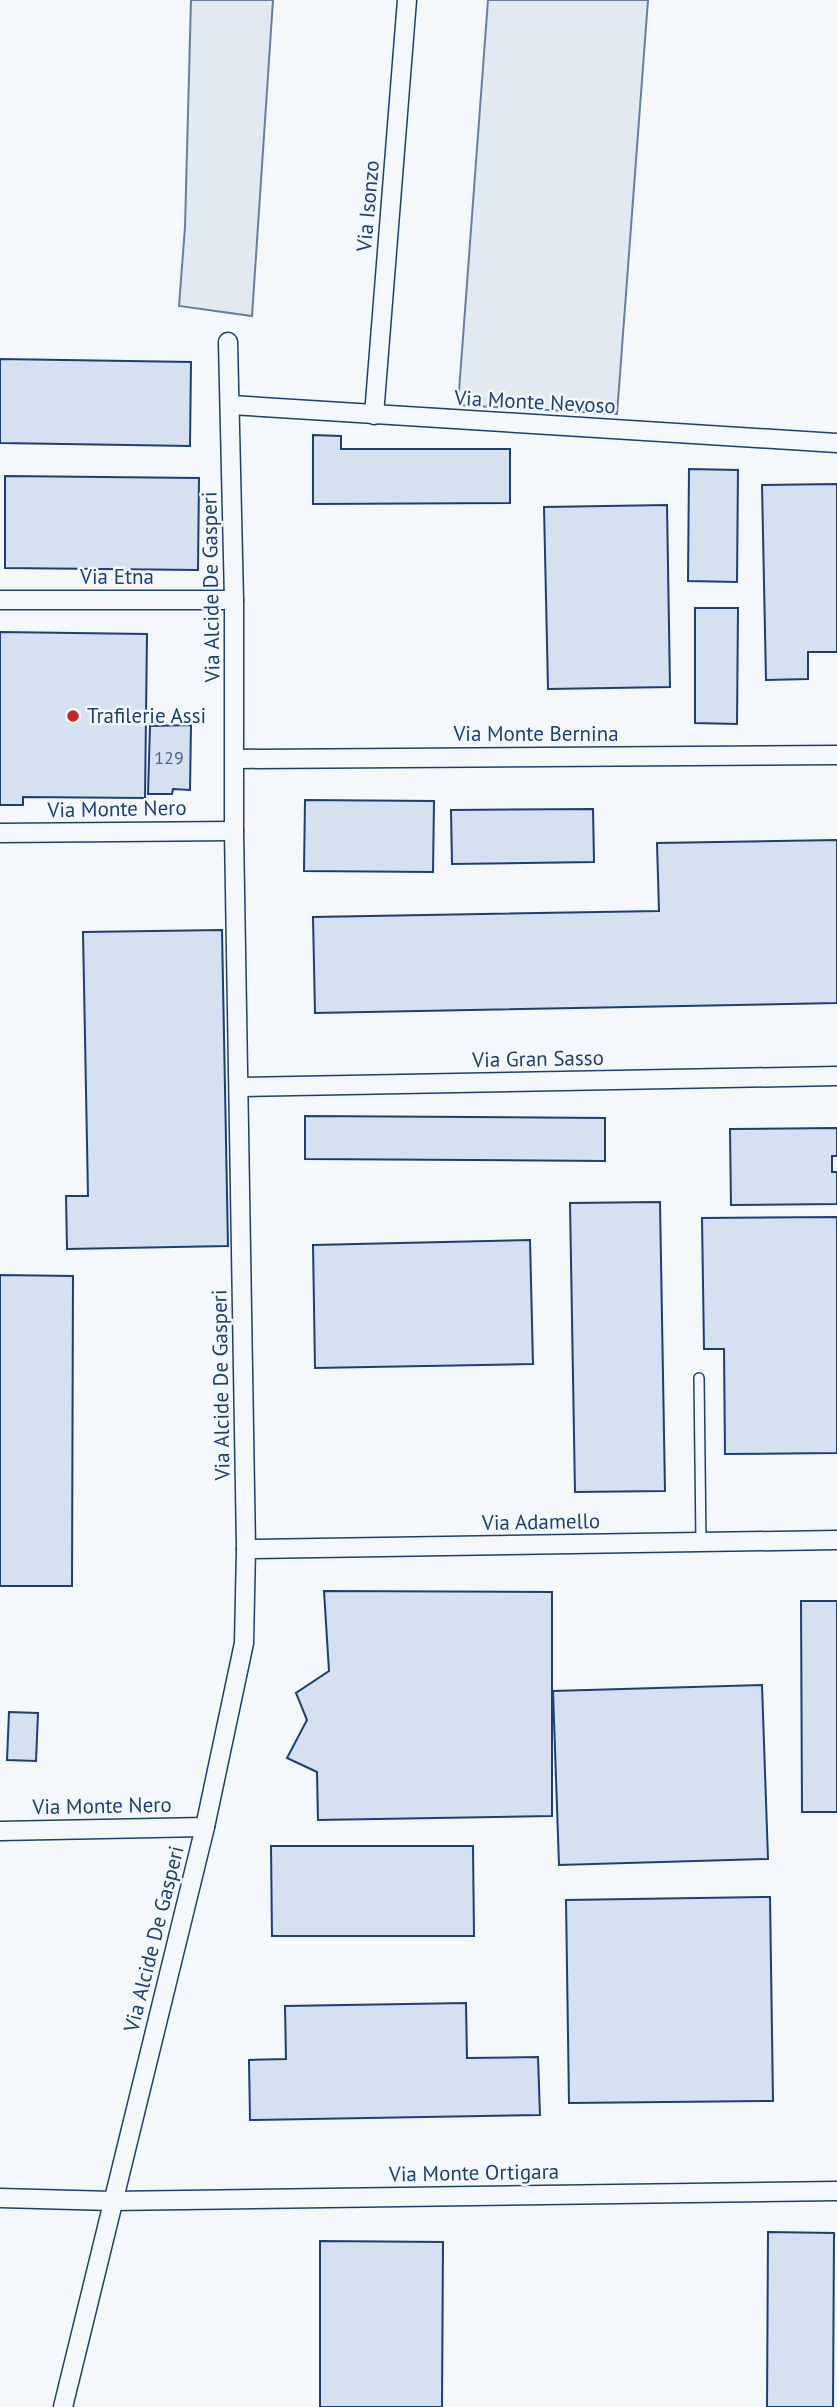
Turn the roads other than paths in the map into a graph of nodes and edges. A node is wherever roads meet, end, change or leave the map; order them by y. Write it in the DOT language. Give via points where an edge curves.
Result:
graph roads {
  1 [pos="407,0"];
  2 [pos="228,342"];
  3 [pos="231,405"];
  4 [pos="374,415"];
  5 [pos="837,443"];
  6 [pos="0,600"];
  7 [pos="234,600"];
  8 [pos="837,755"];
  9 [pos="236,759"];
  10 [pos="234,831"];
  11 [pos="0,833"];
  12 [pos="837,1076"];
  13 [pos="239,1087"];
  14 [pos="699,1378"];
  15 [pos="837,1540"];
  16 [pos="701,1542"];
  17 [pos="246,1549"];
  18 [pos="205,1827"];
  19 [pos="0,1831"];
  20 [pos="837,2192"];
  21 [pos="0,2198"];
  22 [pos="112,2201"];
  23 [pos="63,2407"];
  1 -- 4 [label="street, Via Isonzo"];
  2 -- 3 [label="street, Via Alcide De Gasperi"];
  3 -- 4 [label="street, Via Monte Nevoso"];
  3 -- 7 [label="street, Via Alcide De Gasperi"];
  4 -- 5 [label="street, Via Monte Nevoso"];
  6 -- 7 [label="street, Via Etna"];
  7 -- 9 [label="street, Via Alcide De Gasperi"];
  8 -- 9 [label="street, Via Monte Bernina"];
  9 -- 10 [label="street, Via Alcide De Gasperi"];
  10 -- 11 [label="street, Via Monte Nero"];
  10 -- 13 [label="street, Via Alcide De Gasperi"];
  12 -- 13 [label="street, Via Gran Sasso"];
  13 -- 17 [label="street, Via Alcide De Gasperi"];
  14 -- 16 [label="lane"];
  15 -- 16 [label="street, Via Adamello"];
  16 -- 17 [label="street, Via Adamello"];
  17 -- 18 [label="street, Via Alcide De Gasperi" via="244,1643"];
  18 -- 19 [label="street, Via Monte Nero"];
  18 -- 22 [label="street, Via Alcide De Gasperi"];
  20 -- 22 [label="street, Via Monte Ortigara"];
  21 -- 22 [label="street, Via Monte Ortigara"];
  22 -- 23 [label="street, Via Alcide De Gasperi"];
}
